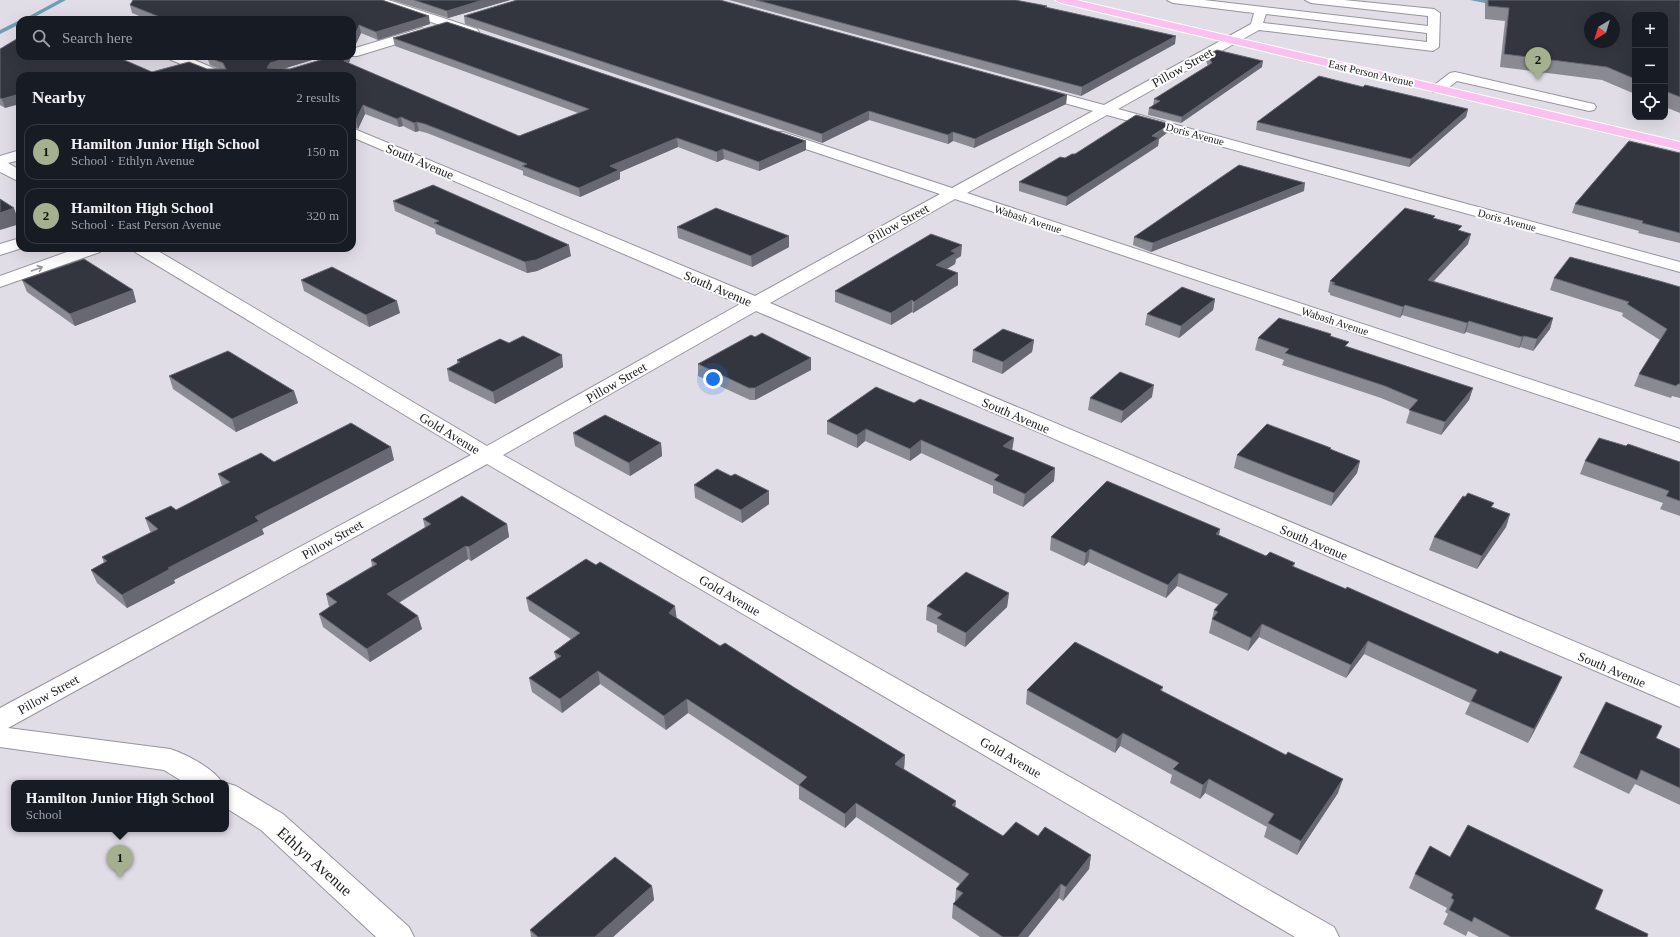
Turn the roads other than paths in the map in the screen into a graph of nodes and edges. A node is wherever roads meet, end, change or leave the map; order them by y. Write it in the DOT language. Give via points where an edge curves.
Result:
graph roads {
  1 [pos="376,0"];
  2 [pos="1061,0"];
  3 [pos="1173,0"];
  4 [pos="1298,0"];
  5 [pos="1311,0"];
  6 [pos="1261,10"];
  7 [pos="1293,14"];
  8 [pos="470,17"];
  9 [pos="448,24"];
  10 [pos="1257,26"];
  11 [pos="1434,30"];
  12 [pos="486,37"];
  13 [pos="1229,40"];
  14 [pos="356,52"];
  15 [pos="183,60"];
  16 [pos="211,72"];
  17 [pos="1020,86"];
  18 [pos="1438,89"];
  19 [pos="1589,107"];
  20 [pos="1104,109"];
  21 [pos="764,130"];
  22 [pos="356,134"];
  23 [pos="1680,146"];
  24 [pos="16,156"];
  25 [pos="0,161"];
  26 [pos="0,166"];
  27 [pos="16,175"];
  28 [pos="951,194"];
  29 [pos="16,244"];
  30 [pos="0,250"];
  31 [pos="83,252"];
  32 [pos="148,252"];
  33 [pos="1680,268"];
  34 [pos="0,282"];
  35 [pos="754,304"];
  36 [pos="1680,436"];
  37 [pos="487,455"];
  38 [pos="1680,697"];
  39 [pos="0,720"];
  40 [pos="0,737"];
  41 [pos="203,780"];
  42 [pos="229,796"];
  43 [pos="398,937"];
  44 [pos="1323,937"];
  1 -- 9 [label="street"];
  2 -- 13 [label="main road, East Person Avenue"];
  3 -- 6 [label="street"];
  4 -- 7 [label="street"];
  5 -- 11 [label="street" via="1434,13"];
  6 -- 7 [label="street"];
  6 -- 10 [label="street"];
  7 -- 11 [label="street"];
  8 -- 9 [label="street"];
  9 -- 12 [label="street"];
  9 -- 14 [label="street"];
  10 -- 11 [label="street" via="1433,47"];
  10 -- 13 [label="street, Pillow Street"];
  13 -- 18 [label="main road, East Person Avenue"];
  13 -- 20 [label="street, Pillow Street"];
  15 -- 16 [label="street"];
  17 -- 20 [label="street, Doris Avenue"];
  18 -- 19 [label="street" via="1455,76"];
  18 -- 23 [label="main road, East Person Avenue"];
  20 -- 28 [label="street, Pillow Street"];
  20 -- 33 [label="street, Doris Avenue"];
  21 -- 28 [label="street, Wabash Avenue"];
  22 -- 35 [label="street, South Avenue"];
  24 -- 25 [label="street"];
  26 -- 27 [label="street"];
  28 -- 35 [label="street, Pillow Street"];
  28 -- 36 [label="street, Wabash Avenue"];
  29 -- 30 [label="street"];
  34 -- 31 [label="street, one-way"];
  32 -- 37 [label="street, Gold Avenue"];
  35 -- 37 [label="street, Pillow Street"];
  35 -- 38 [label="street, South Avenue"];
  37 -- 39 [label="street, Pillow Street"];
  37 -- 44 [label="street, Gold Avenue"];
  40 -- 41 [label="street" via="170,760"];
  42 -- 43 [label="street, Ethlyn Avenue" via="272,822"];
}
